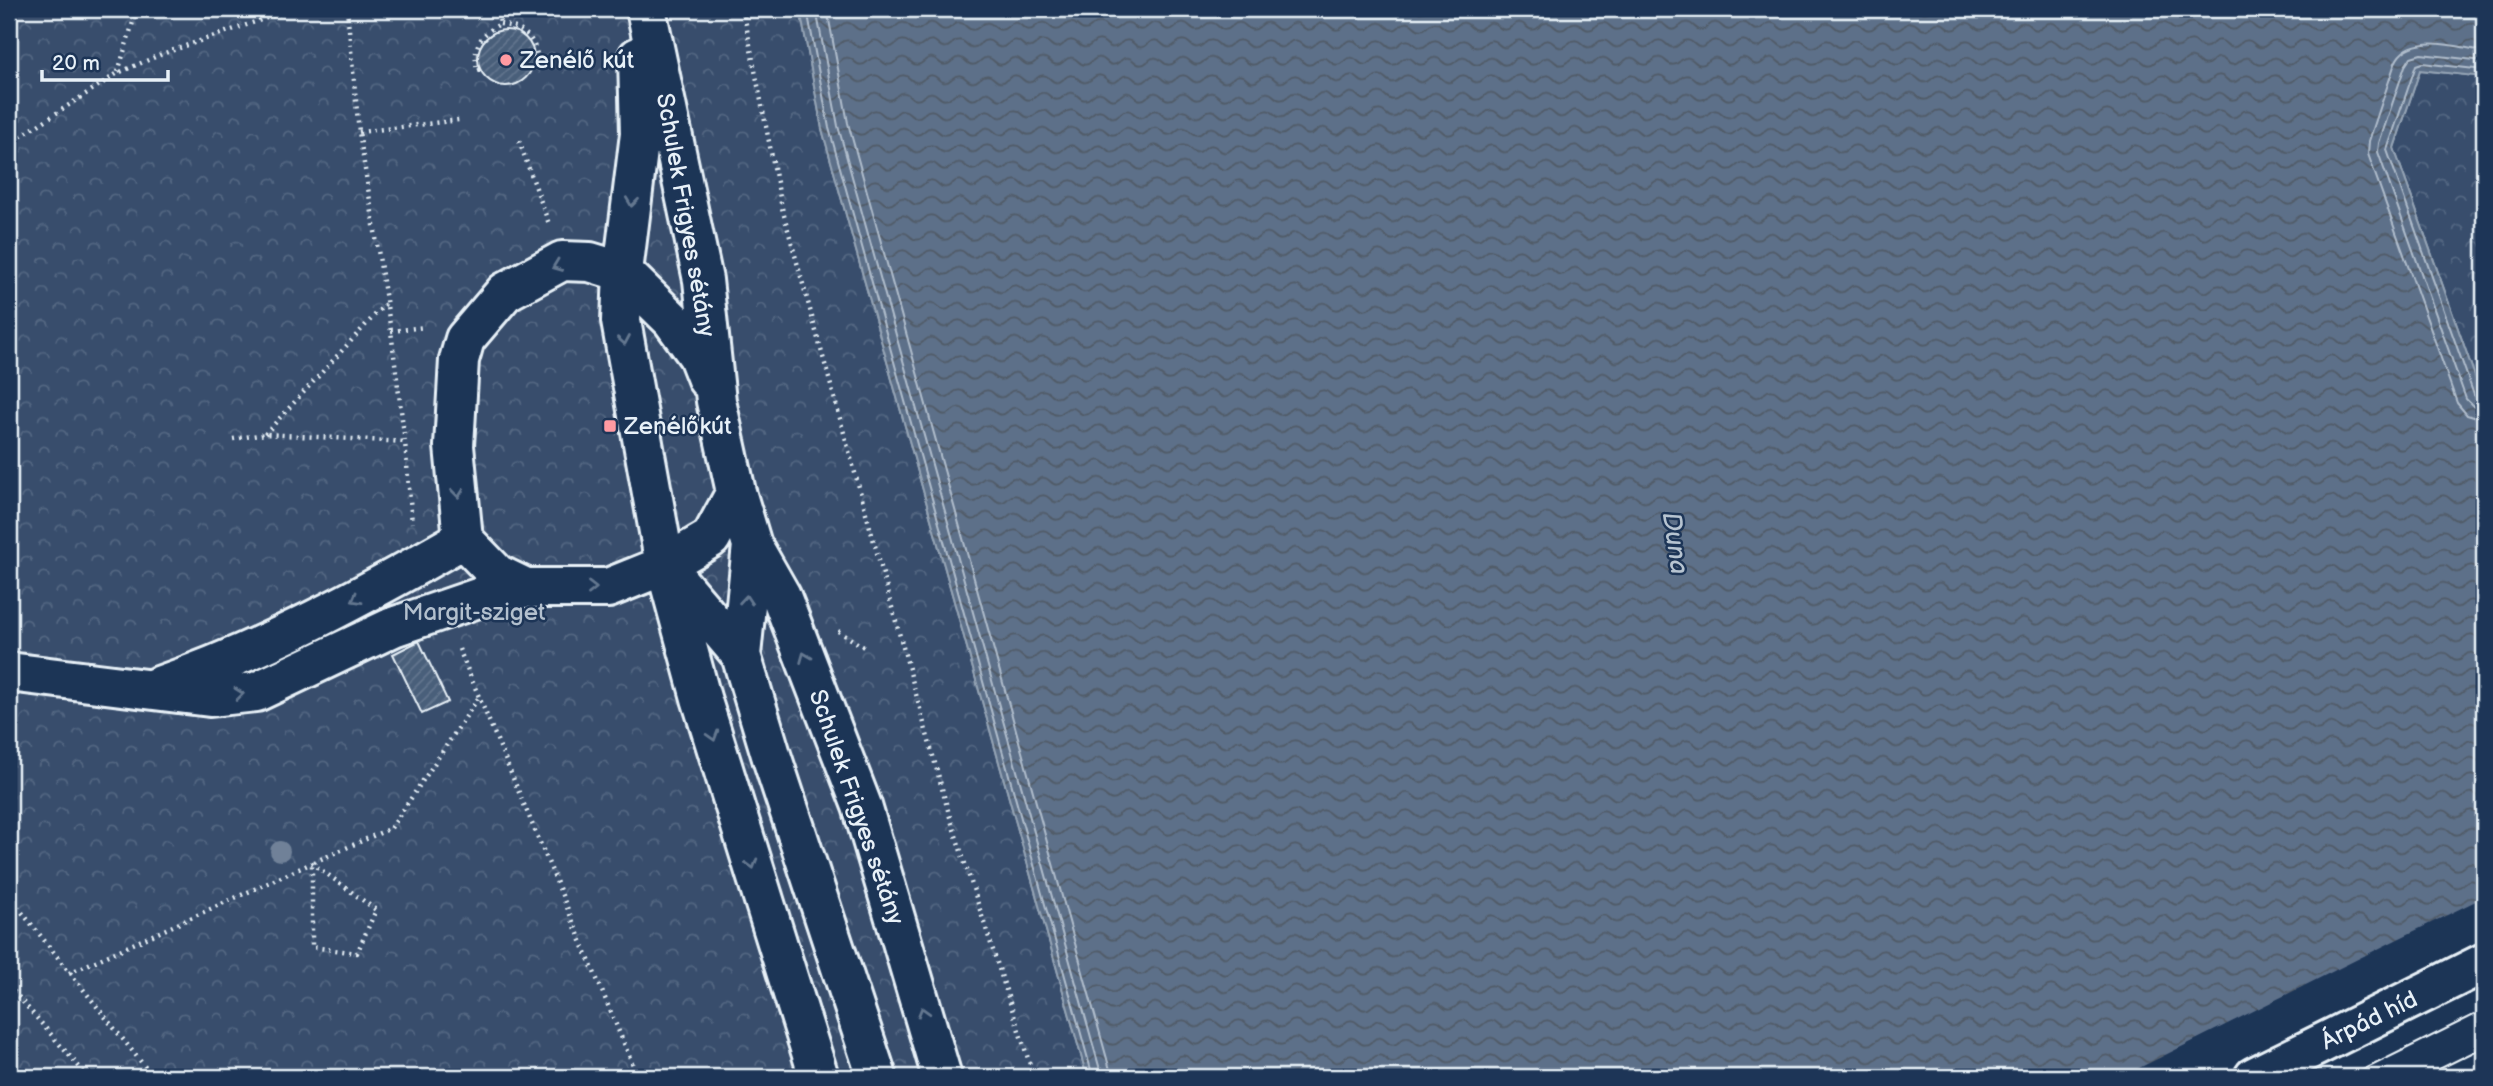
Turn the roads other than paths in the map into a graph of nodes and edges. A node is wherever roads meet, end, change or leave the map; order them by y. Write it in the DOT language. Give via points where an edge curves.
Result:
graph roads {
  1 [pos="637,9"];
  2 [pos="646,9"];
  3 [pos="623,272"];
  4 [pos="716,401"];
  5 [pos="736,492"];
  6 [pos="463,539"];
  7 [pos="752,545"];
  8 [pos="665,565"];
  9 [pos="524,587"];
  10 [pos="741,654"];
  11 [pos="9,672"];
  12 [pos="161,690"];
  13 [pos="2484,963"];
  14 [pos="819,1077"];
  15 [pos="877,1077"];
  16 [pos="942,1077"];
  17 [pos="2254,1077"];
  1 -- 3 [label="street, Schulek Frigyes sétány, one-way" via="640,134"];
  2 -- 4 [label="street, Schulek Frigyes sétány" via="703,280"];
  3 -- 4 [label="street" via="672,320 698,356"];
  3 -- 6 [label="street, one-way" via="590,262 562,261 505,292 465,339 459,360 454,446"];
  3 -- 8 [label="street, Schulek Frigyes sétány, one-way" via="621,321"];
  4 -- 5 [label="street, Schulek Frigyes sétány"];
  5 -- 7 [label="street, Schulek Frigyes sétány"];
  5 -- 8 [label="street" via="711,538"];
  6 -- 9 [label="street" via="497,575"];
  6 -- 12 [label="street, one-way" via="292,632"];
  10 -- 7 [label="street, Schulek Frigyes sétány, one-way"];
  16 -- 7 [label="street, Schulek Frigyes sétány, one-way" via="862,806 781,596"];
  9 -- 8 [label="street, one-way" via="608,588"];
  8 -- 10 [label="street, Schulek Frigyes sétány"];
  8 -- 14 [label="street, Schulek Frigyes sétány, one-way" via="701,698"];
  12 -- 9 [label="street, one-way" via="210,696 256,692 393,627 507,588"];
  10 -- 15 [label="street, Schulek Frigyes sétány"];
  11 -- 12 [label="street"];
  13 -- 17 [label="street, Árpád híd"];
}
